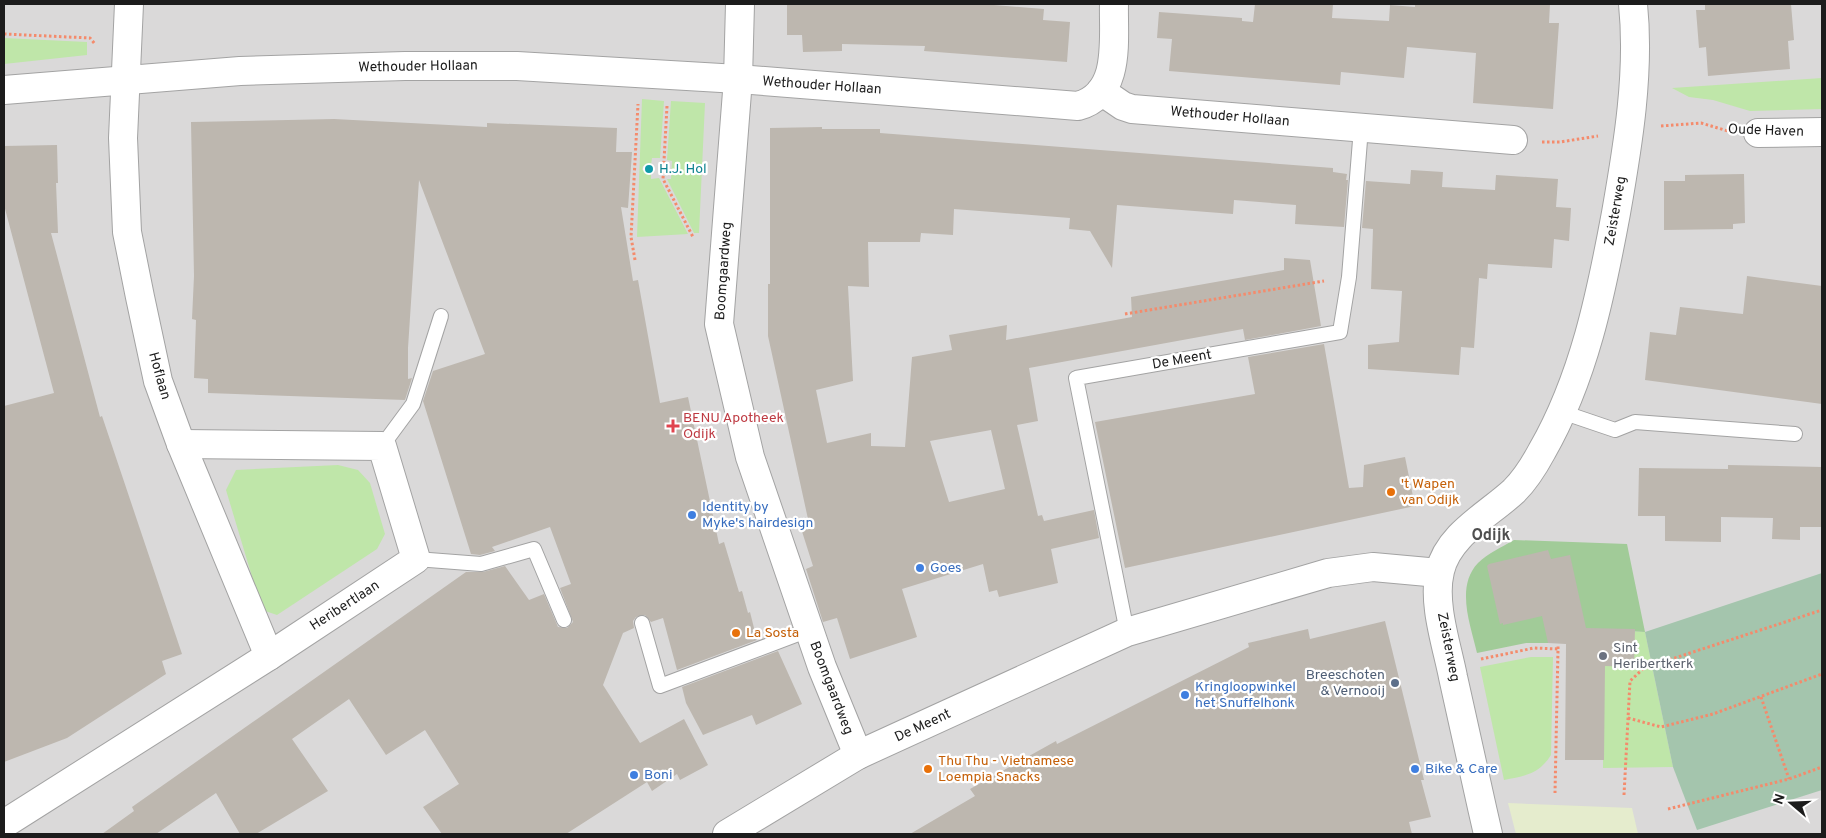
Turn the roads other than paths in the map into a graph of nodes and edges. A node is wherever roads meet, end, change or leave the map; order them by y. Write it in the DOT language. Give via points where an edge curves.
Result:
graph roads {
  1 [pos="129,4"];
  2 [pos="740,4"];
  3 [pos="1114,4"];
  4 [pos="1632,4"];
  5 [pos="126,79"];
  6 [pos="738,80"];
  7 [pos="4,90"];
  8 [pos="1101,91"];
  9 [pos="1361,128"];
  10 [pos="1822,132"];
  11 [pos="1758,133"];
  12 [pos="1513,140"];
  13 [pos="441,316"];
  14 [pos="1562,412"];
  15 [pos="1795,434"];
  16 [pos="181,444"];
  17 [pos="382,446"];
  18 [pos="416,559"];
  19 [pos="1439,573"];
  20 [pos="564,620"];
  21 [pos="642,623"];
  22 [pos="809,630"];
  23 [pos="1127,632"];
  24 [pos="269,656"];
  25 [pos="858,755"];
  26 [pos="4,824"];
  27 [pos="726,834"];
  28 [pos="1488,834"];
  1 -- 5 [label="street, Hoflaan"];
  2 -- 6 [label="street, Boomgaardweg"];
  3 -- 8 [label="street" via="1112,66 1109,80"];
  4 -- 14 [label="street, Zeisterweg" via="1635,23 1628,130 1604,278 1586,348"];
  5 -- 6 [label="street, Wethouder Hollaan" via="240,71 517,66"];
  5 -- 7 [label="street, Wethouder Hollaan"];
  5 -- 16 [label="street, Hoflaan" via="123,138 127,232 158,381"];
  6 -- 8 [label="street, Wethouder Hollaan" via="1078,106"];
  6 -- 22 [label="street, Boomgaardweg" via="719,324 750,458"];
  8 -- 9 [label="street, Wethouder Hollaan" via="1132,109"];
  9 -- 12 [label="street, Wethouder Hollaan"];
  9 -- 23 [label="lane, De Meent" via="1349,277 1340,332 1076,378"];
  10 -- 11 [label="street, Oude Haven"];
  13 -- 17 [label="lane" via="413,404"];
  14 -- 15 [label="lane" via="1615,430 1635,422"];
  14 -- 19 [label="street, Zeisterweg" via="1542,451 1516,489 1457,539 1446,553"];
  16 -- 17 [label="street"];
  16 -- 24 [label="street, Hoflaan"];
  17 -- 18 [label="street"];
  18 -- 20 [label="lane" via="481,564 534,549"];
  18 -- 24 [label="street, Heribertlaan"];
  19 -- 23 [label="street, De Meent" via="1373,567 1328,573"];
  19 -- 28 [label="street, Zeisterweg" via="1439,612"];
  21 -- 22 [label="lane" via="660,686"];
  22 -- 25 [label="street, Boomgaardweg"];
  23 -- 25 [label="street, De Meent"];
  24 -- 26 [label="street, Heribertlaan"];
  25 -- 27 [label="street, De Meent"];
}
